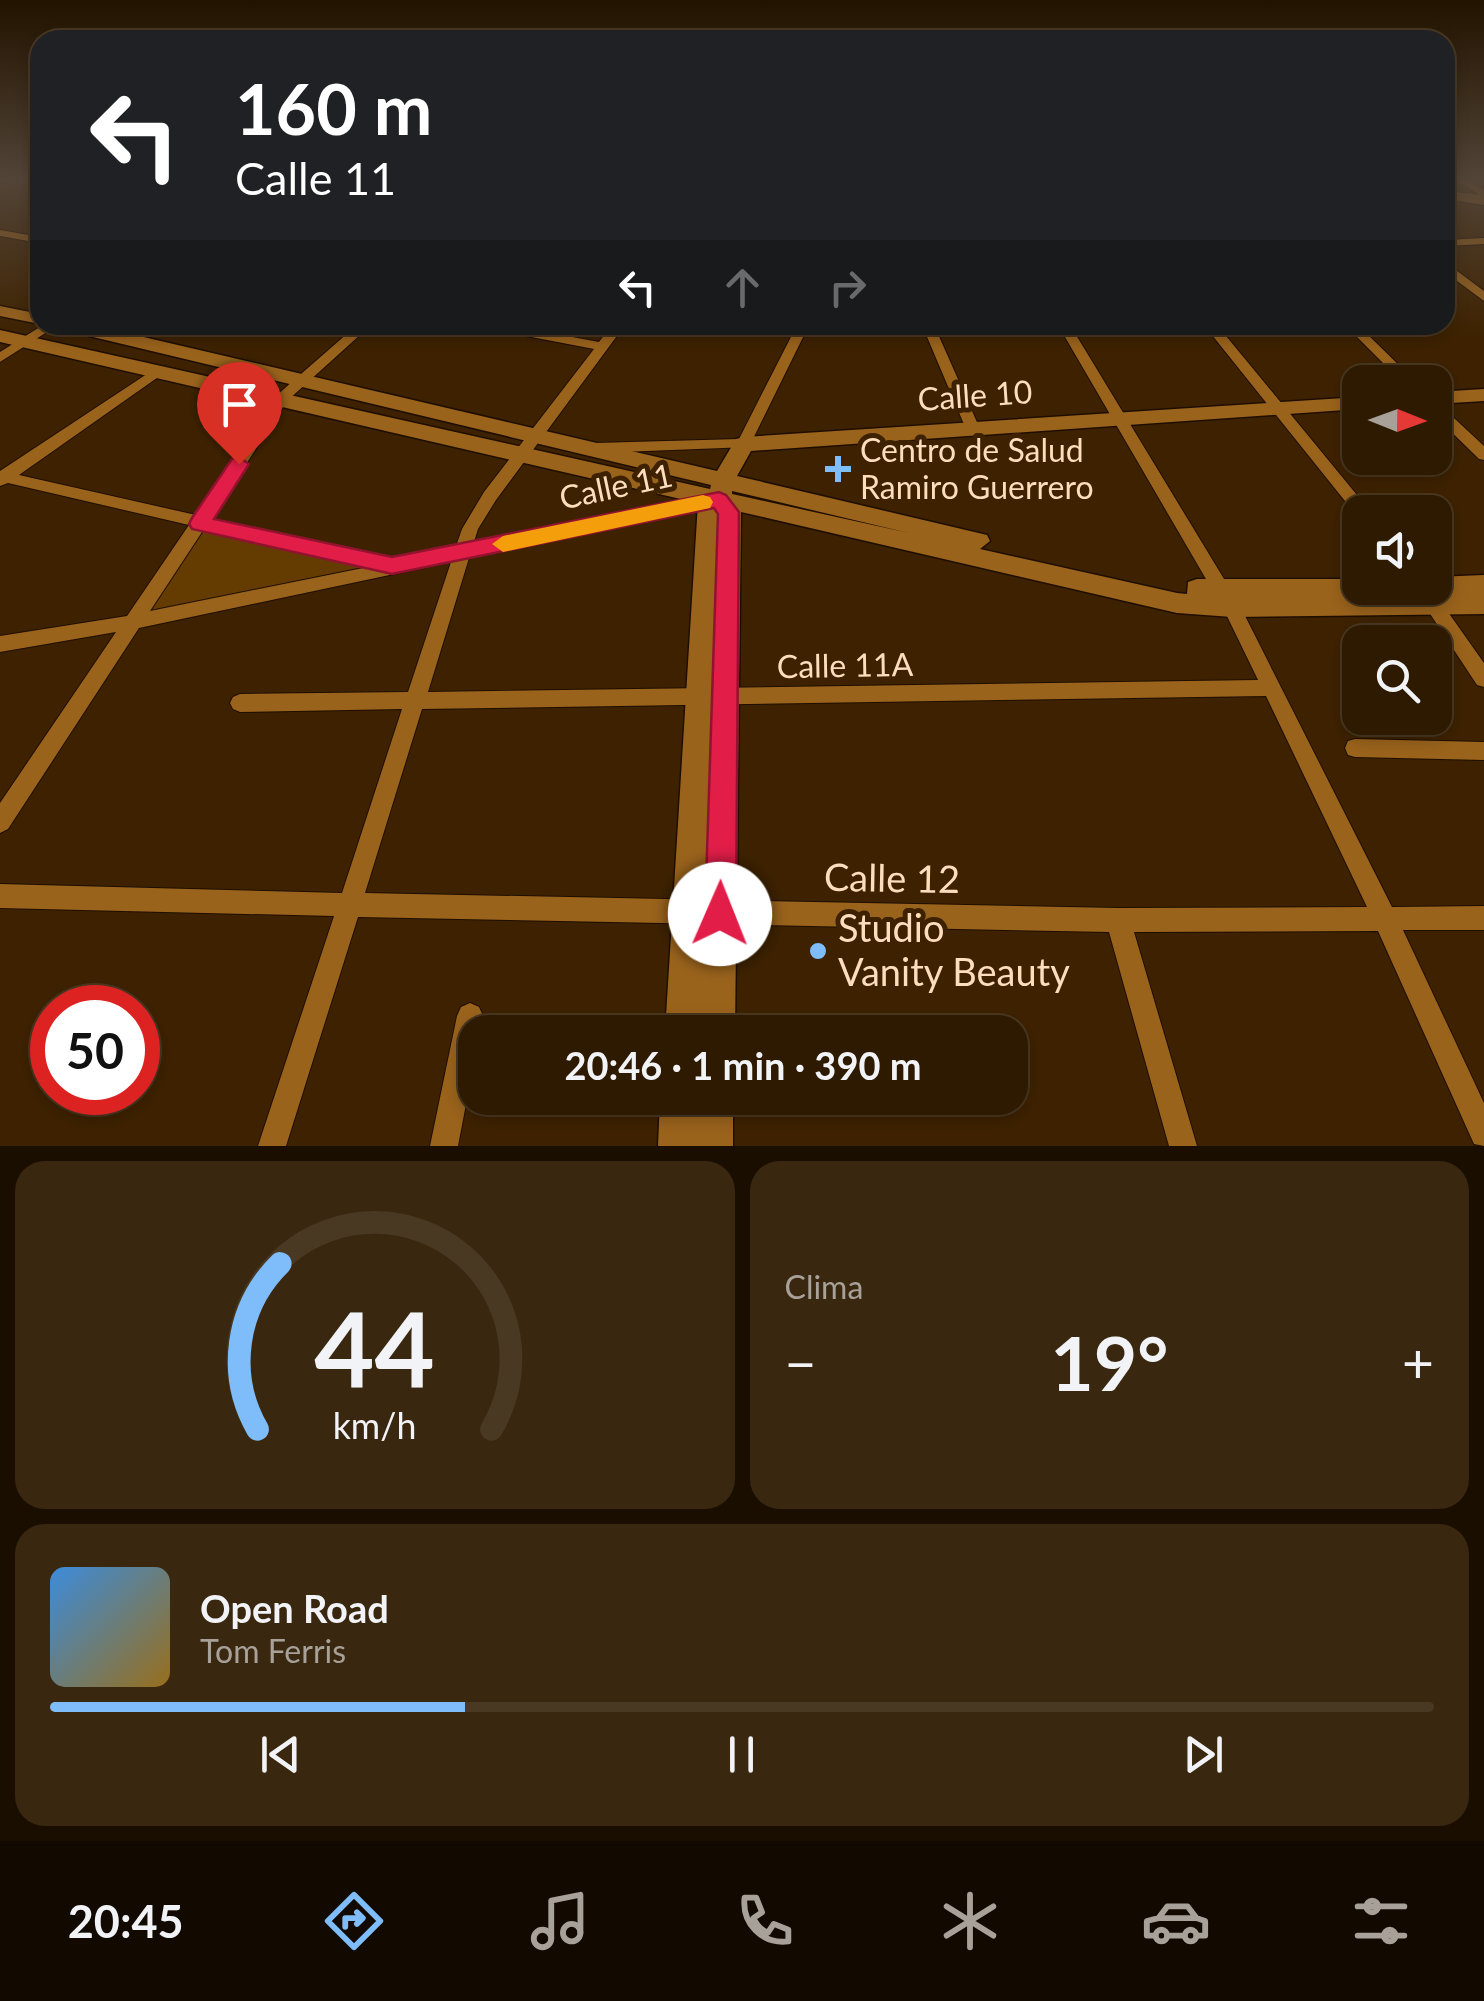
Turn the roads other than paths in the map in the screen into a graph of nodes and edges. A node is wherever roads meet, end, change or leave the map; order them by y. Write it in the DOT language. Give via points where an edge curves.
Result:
graph roads {
  1 [pos="0,234"];
  2 [pos="30,238"];
  3 [pos="1484,241"];
  4 [pos="1455,242"];
  5 [pos="1455,274"];
  6 [pos="1484,297"];
  7 [pos="0,311"];
  8 [pos="30,317"];
  9 [pos="36,335"];
  10 [pos="113,335"];
  11 [pos="353,335"];
  12 [pos="540,335"];
  13 [pos="611,335"];
  14 [pos="797,335"];
  15 [pos="932,335"];
  16 [pos="1070,335"];
  17 [pos="1218,335"];
  18 [pos="1362,335"];
  19 [pos="0,336"];
  20 [pos="26,341"];
  21 [pos="602,347"];
  22 [pos="0,358"];
  23 [pos="1392,365"];
  24 [pos="159,370"];
  25 [pos="304,378"];
  26 [pos="1484,395"];
  27 [pos="1452,397"];
  28 [pos="282,398"];
  29 [pos="1342,404"];
  30 [pos="1280,409"];
  31 [pos="1122,419"];
  32 [pos="1452,424"];
  33 [pos="973,429"];
  34 [pos="536,435"];
  35 [pos="744,444"];
  36 [pos="595,448"];
  37 [pos="522,454"];
  38 [pos="1484,455"];
  39 [pos="2,478"];
  40 [pos="721,490"];
  41 [pos="1349,495"];
  42 [pos="200,524"];
  43 [pos="462,552"];
  44 [pos="392,566"];
  45 [pos="1484,585"];
  46 [pos="1452,589"];
  47 [pos="1342,594"];
  48 [pos="1452,596"];
  49 [pos="1228,599"];
  50 [pos="1484,604"];
  51 [pos="1439,605"];
  52 [pos="134,622"];
  53 [pos="0,644"];
  54 [pos="1484,679"];
  55 [pos="1271,688"];
  56 [pos="711,699"];
  57 [pos="416,701"];
  58 [pos="240,703"];
  59 [pos="1356,748"];
  60 [pos="1484,752"];
  61 [pos="0,822"];
  62 [pos="0,896"];
  63 [pos="351,905"];
  64 [pos="688,914"];
  65 [pos="720,914"];
  66 [pos="1384,916"];
  67 [pos="1484,918"];
  68 [pos="1118,920"];
  69 [pos="684,1015"];
  70 [pos="717,1015"];
  71 [pos="458,1076"];
  72 [pos="679,1115"];
  73 [pos="713,1115"];
  74 [pos="1484,1134"];
  75 [pos="272,1146"];
  76 [pos="444,1146"];
  77 [pos="678,1146"];
  78 [pos="712,1146"];
  79 [pos="1183,1146"];
  1 -- 2 [label="street"];
  3 -- 4 [label="street"];
  5 -- 6 [label="street"];
  7 -- 8 [label="street"];
  9 -- 20 [label="street"];
  10 -- 25 [label="street, Calle 10"];
  11 -- 25 [label="street"];
  12 -- 21 [label="street"];
  13 -- 21 [label="street"];
  14 -- 35 [label="street"];
  15 -- 33 [label="street"];
  16 -- 31 [label="street"];
  17 -- 30 [label="street"];
  18 -- 23 [label="street"];
  19 -- 20 [label="street"];
  20 -- 22 [label="street"];
  20 -- 24 [label="street"];
  21 -- 34 [label="street"];
  24 -- 28 [label="street"];
  24 -- 39 [label="street"];
  25 -- 28 [label="street"];
  25 -- 34 [label="street, Calle 10"];
  26 -- 27 [label="street"];
  28 -- 37 [label="street"];
  28 -- 42 [label="street"];
  29 -- 30 [label="street, Calle 10"];
  30 -- 31 [label="street, Calle 10"];
  30 -- 41 [label="street"];
  31 -- 33 [label="street, Calle 10"];
  31 -- 49 [label="street"];
  32 -- 38 [label="street"];
  33 -- 35 [label="street, Calle 10"];
  34 -- 36 [label="street, Calle 10"];
  34 -- 37 [label="street"];
  35 -- 36 [label="street, Calle 10"];
  35 -- 40 [label="street"];
  36 -- 40 [label="street, Calle 10"];
  37 -- 40 [label="street"];
  37 -- 43 [label="street" via="479,512"];
  39 -- 42 [label="street"];
  40 -- 43 [label="street, Calle 11"];
  40 -- 49 [label="street, Calle 11" via="1177,603"];
  40 -- 56 [label="street" via="729,512"];
  42 -- 44 [label="street"];
  42 -- 52 [label="street"];
  43 -- 44 [label="street, Calle 11"];
  43 -- 57 [label="street"];
  44 -- 52 [label="street, Calle 11"];
  45 -- 46 [label="street, Calle 11"];
  47 -- 49 [label="street, Calle 11"];
  48 -- 50 [label="street, Calle 11"];
  49 -- 55 [label="street"];
  51 -- 54 [label="street"];
  52 -- 53 [label="street, Calle 11"];
  52 -- 61 [label="street"];
  55 -- 56 [label="street, Calle 11A"];
  55 -- 66 [label="street"];
  56 -- 57 [label="street, Calle 11A"];
  56 -- 64 [label="street"];
  56 -- 65 [label="street"];
  57 -- 58 [label="street, Calle 11A"];
  57 -- 63 [label="street"];
  59 -- 60 [label="street"];
  62 -- 63 [label="street, Calle 12"];
  63 -- 64 [label="street, Calle 12"];
  63 -- 75 [label="street"];
  64 -- 65 [label="street, Calle 12"];
  64 -- 69 [label="street"];
  65 -- 68 [label="street, Calle 12"];
  65 -- 70 [label="street"];
  66 -- 67 [label="street, Calle 12"];
  66 -- 68 [label="street, Calle 12"];
  66 -- 74 [label="street"];
  68 -- 79 [label="street"];
  71 -- 76 [label="street"];
  72 -- 77 [label="street"];
  73 -- 78 [label="street"];
}
